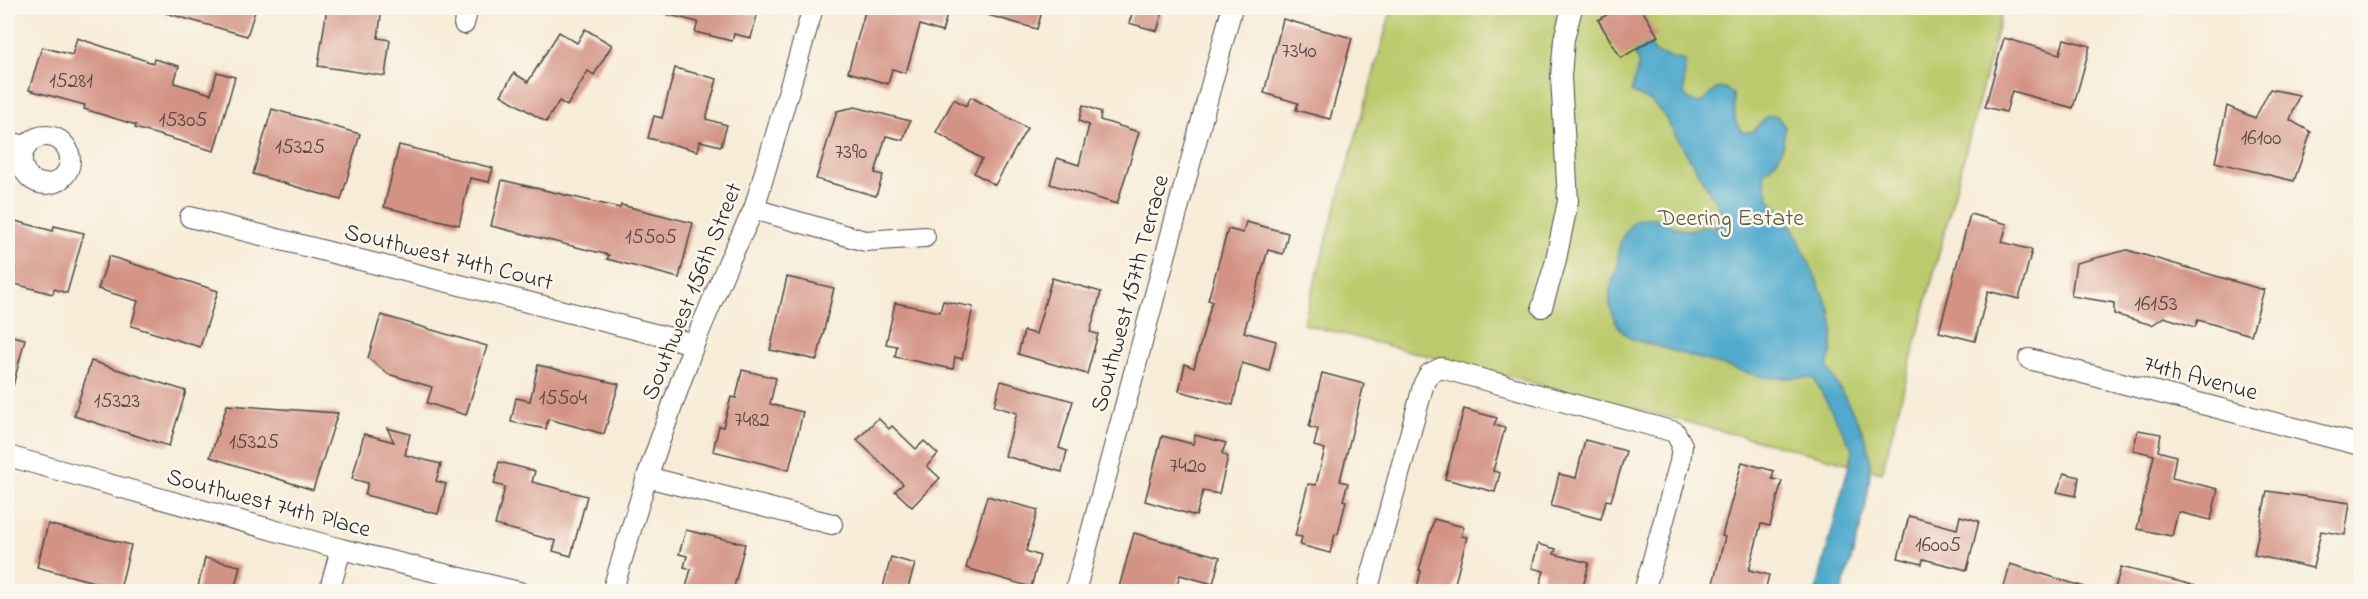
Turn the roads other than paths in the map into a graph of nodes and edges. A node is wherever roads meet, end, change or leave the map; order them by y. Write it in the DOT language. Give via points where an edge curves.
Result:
graph roads {
  1 [pos="813,8"];
  2 [pos="1232,8"];
  3 [pos="1572,8"];
  4 [pos="17,144"];
  5 [pos="15,165"];
  6 [pos="754,209"];
  7 [pos="190,217"];
  8 [pos="925,237"];
  9 [pos="1542,307"];
  10 [pos="694,344"];
  11 [pos="2029,359"];
  12 [pos="2361,445"];
  13 [pos="8,456"];
  14 [pos="647,477"];
  15 [pos="832,524"];
  16 [pos="341,549"];
  17 [pos="329,591"];
  18 [pos="519,591"];
  19 [pos="612,591"];
  20 [pos="1075,591"];
  21 [pos="1366,591"];
  22 [pos="1644,591"];
  1 -- 6 [label="street, Southwest 156th Street"];
  2 -- 20 [label="street, Southwest 157th Terrace"];
  3 -- 9 [label="street" via="1561,76 1568,201"];
  4 -- 5 [label="street" via="23,153"];
  4 -- 5 [label="street" via="40,137 55,138 67,148 70,164 63,178 48,184 33,181"];
  6 -- 8 [label="street" via="865,241"];
  6 -- 10 [label="street, Southwest 156th Street"];
  7 -- 10 [label="street, Southwest 74th Court"];
  10 -- 14 [label="street, Southwest 156th Street"];
  11 -- 12 [label="street, 74th Avenue"];
  13 -- 16 [label="street, Southwest 74th Place"];
  14 -- 15 [label="street"];
  14 -- 19 [label="street, Southwest 156th Street"];
  16 -- 17 [label="street"];
  16 -- 18 [label="street, Southwest 74th Place"];
  21 -- 22 [label="street" via="1422,392 1429,374 1446,368 1671,429 1680,440 1682,456"];
}
